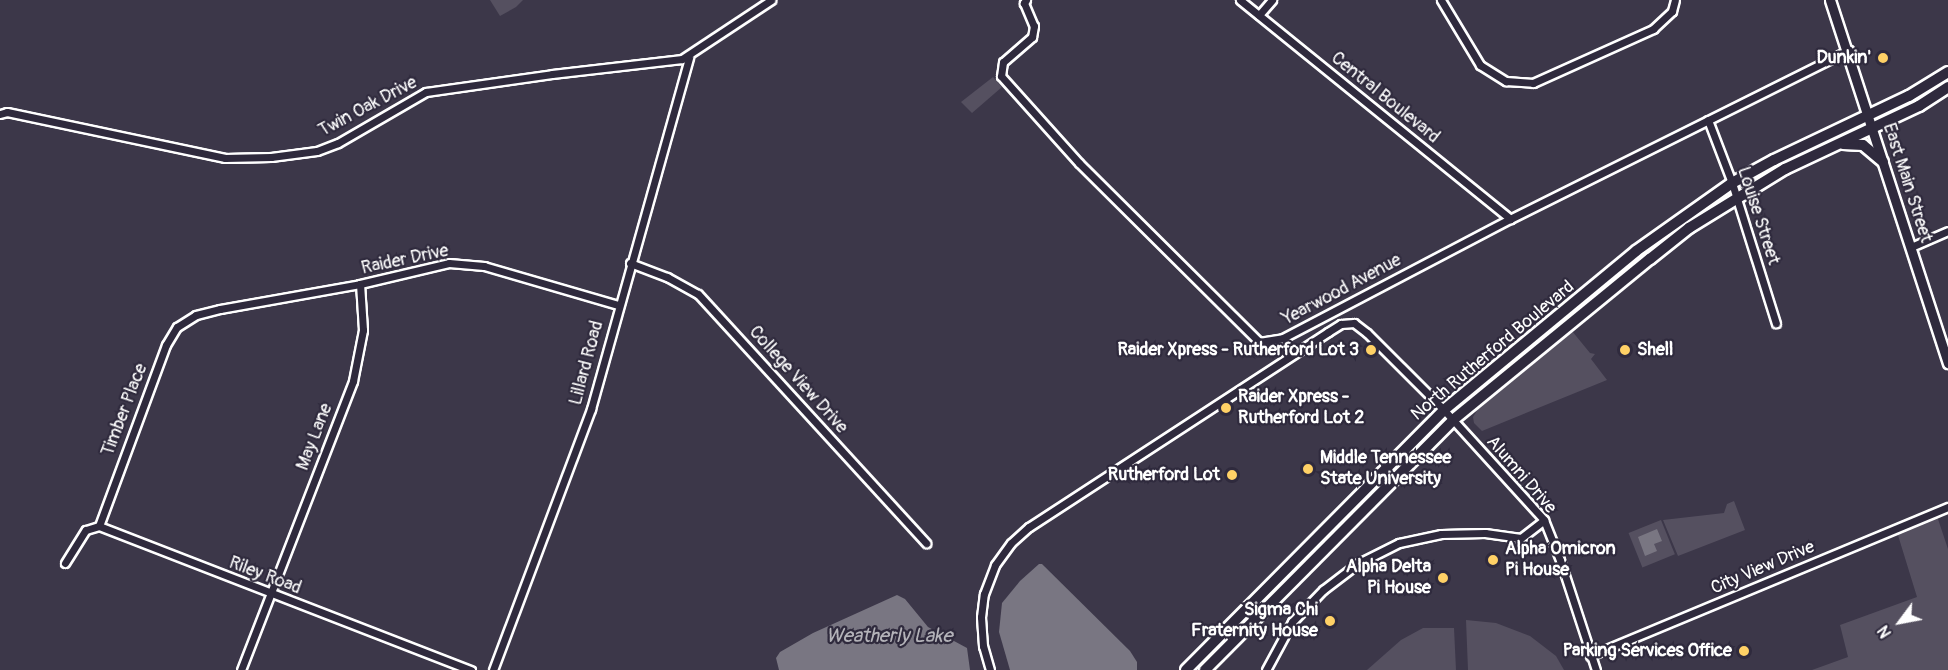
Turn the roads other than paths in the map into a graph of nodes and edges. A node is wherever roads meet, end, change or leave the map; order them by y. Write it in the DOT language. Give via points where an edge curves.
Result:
graph roads {
  1 [pos="771,0"];
  2 [pos="1026,0"];
  3 [pos="1240,0"];
  4 [pos="1272,0"];
  5 [pos="1441,0"];
  6 [pos="1675,0"];
  7 [pos="1830,0"];
  8 [pos="1259,15"];
  9 [pos="1848,50"];
  10 [pos="688,57"];
  11 [pos="1948,72"];
  12 [pos="1948,87"];
  13 [pos="0,114"];
  14 [pos="1867,116"];
  15 [pos="1708,120"];
  16 [pos="1872,129"];
  17 [pos="1839,144"];
  18 [pos="1883,162"];
  19 [pos="1732,183"];
  20 [pos="1737,197"];
  21 [pos="1510,219"];
  22 [pos="1948,231"];
  23 [pos="1911,247"];
  24 [pos="630,263"];
  25 [pos="360,284"];
  26 [pos="618,304"];
  27 [pos="196,315"];
  28 [pos="1776,323"];
  29 [pos="1948,363"];
  30 [pos="1444,410"];
  31 [pos="1453,420"];
  32 [pos="1948,507"];
  33 [pos="1544,520"];
  34 [pos="99,526"];
  35 [pos="926,543"];
  36 [pos="65,563"];
  37 [pos="271,594"];
  38 [pos="1590,656"];
  39 [pos="990,669"];
  40 [pos="241,670"];
  41 [pos="471,670"];
  42 [pos="493,670"];
  43 [pos="1186,670"];
  44 [pos="1205,670"];
  45 [pos="1266,670"];
  46 [pos="1596,670"];
  1 -- 10 [label="street, Twin Oak Drive"];
  2 -- 21 [label="street, Yearwood Avenue" via="1034,26 1032,37 1003,62 1001,76 1079,163 1259,342 1283,338"];
  3 -- 8 [label="street, Central Boulevard"];
  4 -- 8 [label="street"];
  5 -- 6 [label="street" via="1480,65 1506,81 1533,82 1653,29 1672,11"];
  7 -- 9 [label="street, East Main Street"];
  8 -- 21 [label="street, Central Boulevard"];
  9 -- 14 [label="street, East Main Street"];
  9 -- 15 [label="street, Yearwood Avenue"];
  10 -- 13 [label="street, Twin Oak Drive" via="426,92 338,143 317,151 271,157 201,155 7,112"];
  10 -- 24 [label="street, Lillard Road"];
  11 -- 14 [label="main road, North Rutherford Boulevard"];
  12 -- 16 [label="main road, North Rutherford Boulevard"];
  14 -- 16 [label="street, East Main Street"];
  14 -- 19 [label="main road, North Rutherford Boulevard"];
  15 -- 19 [label="street, Louise Street"];
  15 -- 21 [label="street, Yearwood Avenue"];
  16 -- 17 [label="main road, North Rutherford Boulevard"];
  16 -- 18 [label="street, East Main Street"];
  17 -- 18 [label="main road" via="1863,145"];
  17 -- 20 [label="main road, North Rutherford Boulevard"];
  18 -- 23 [label="street, East Main Street"];
  19 -- 20 [label="street, Louise Street"];
  19 -- 30 [label="main road, North Rutherford Boulevard" via="1636,251"];
  20 -- 28 [label="street, Louise Street"];
  20 -- 31 [label="main road, North Rutherford Boulevard" via="1650,259"];
  22 -- 23 [label="street"];
  23 -- 29 [label="street, East Main Street"];
  24 -- 26 [label="street, Lillard Road"];
  24 -- 35 [label="street, College View Drive" via="698,294"];
  25 -- 26 [label="street, Raider Drive" via="449,263 484,266"];
  25 -- 27 [label="street, Raider Drive"];
  25 -- 37 [label="street, May Lane" via="363,330 353,381"];
  26 -- 42 [label="street, Lillard Road" via="591,409"];
  27 -- 34 [label="street, Timber Place" via="177,327 166,345"];
  30 -- 31 [label="street, Alumni Drive"];
  30 -- 39 [label="street, Alumni Drive" via="1366,333 1354,323 1341,324 1029,527 1011,543 995,565 984,594 983,646"];
  30 -- 43 [label="main road, North Rutherford Boulevard"];
  31 -- 33 [label="street, Alumni Drive"];
  31 -- 44 [label="main road, North Rutherford Boulevard"];
  32 -- 38 [label="street, City View Drive"];
  33 -- 38 [label="street, Alumni Drive"];
  33 -- 45 [label="street" via="1521,538 1485,533 1441,534 1399,543 1357,564 1323,590 1292,622"];
  34 -- 36 [label="street" via="86,530"];
  34 -- 37 [label="street, Riley Road"];
  37 -- 40 [label="street, May Lane"];
  37 -- 41 [label="street, Riley Road"];
  38 -- 46 [label="street, Alumni Drive"];
}
